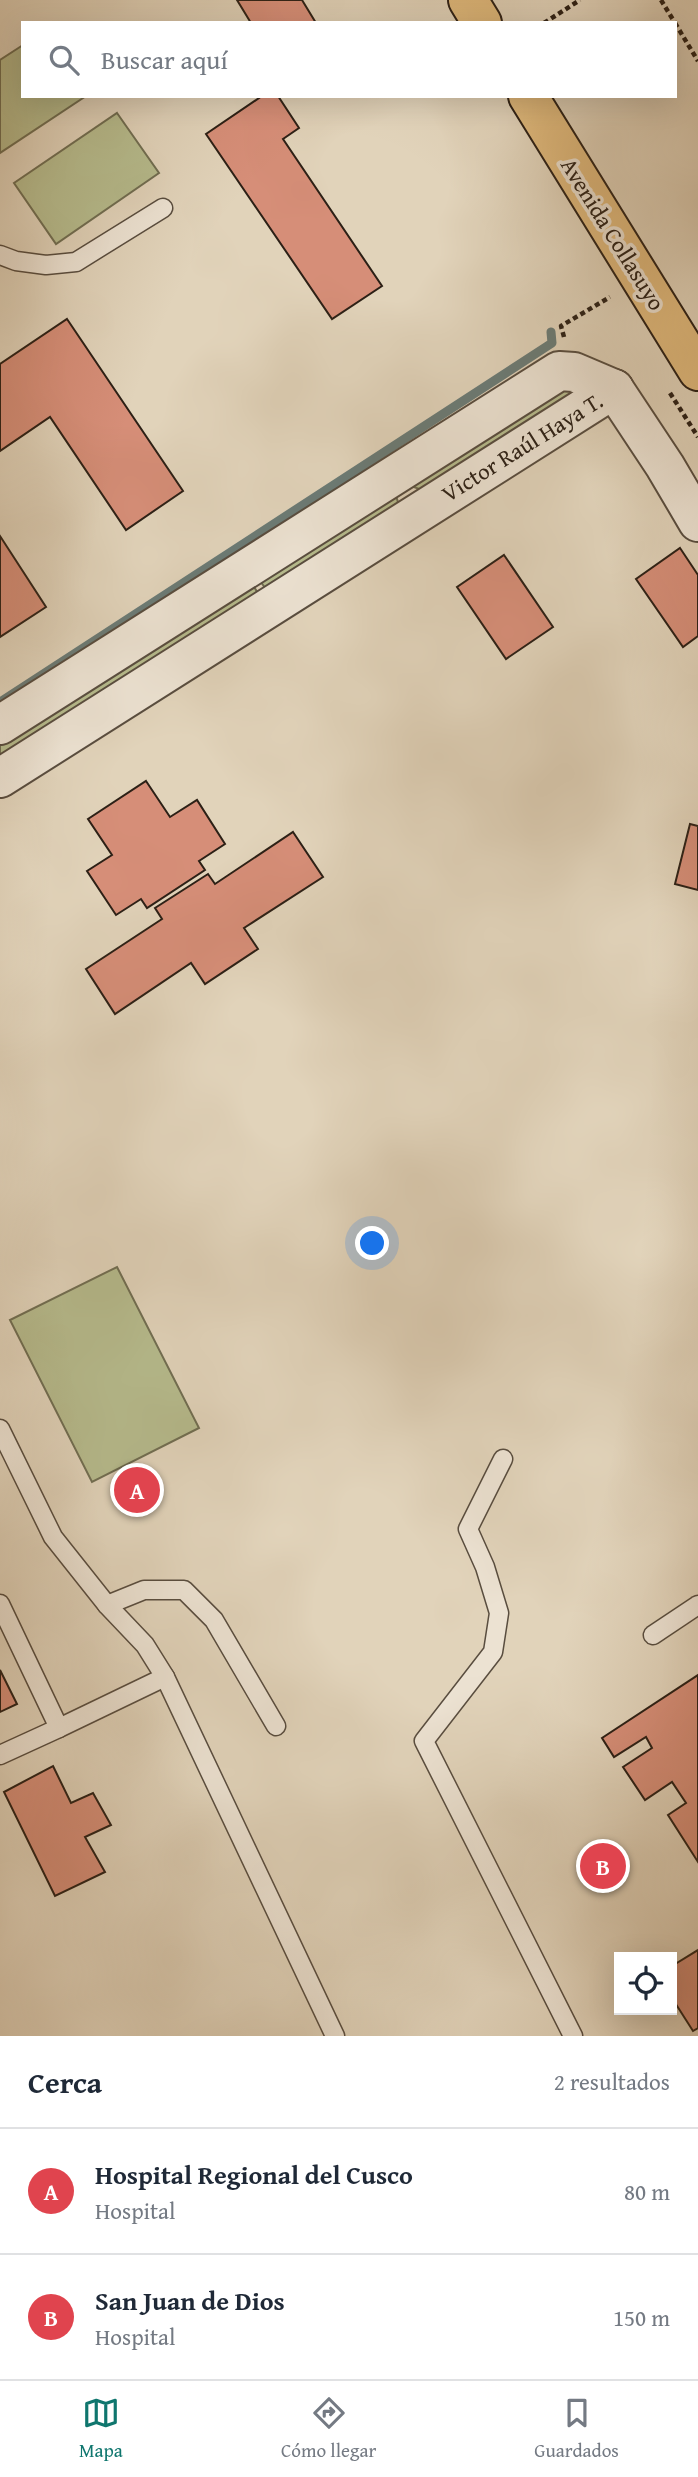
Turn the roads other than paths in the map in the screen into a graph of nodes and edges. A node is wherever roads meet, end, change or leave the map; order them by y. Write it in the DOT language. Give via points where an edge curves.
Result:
graph roads {
  1 [pos="468,0"];
  2 [pos="481,21"];
  3 [pos="529,98"];
  4 [pos="163,208"];
  5 [pos="0,255"];
  6 [pos="698,371"];
  7 [pos="614,389"];
  8 [pos="396,475"];
  9 [pos="418,513"];
  10 [pos="698,522"];
  11 [pos="0,725"];
  12 [pos="0,778"];
  13 [pos="0,1429"];
  14 [pos="503,1459"];
  15 [pos="0,1604"];
  16 [pos="107,1605"];
  17 [pos="698,1605"];
  18 [pos="653,1635"];
  19 [pos="165,1677"];
  20 [pos="276,1726"];
  21 [pos="59,1728"];
  22 [pos="0,1755"];
  23 [pos="335,2036"];
  24 [pos="573,2036"];
  1 -- 2 [label="main road"];
  3 -- 6 [label="main road, Avenida Collasuyo"];
  4 -- 5 [label="lane" via="76,262 46,265"];
  7 -- 8 [label="street, Victor Raúl Haya T." via="574,372 559,371"];
  7 -- 9 [label="street, Victor Raúl Haya T."];
  7 -- 10 [label="street"];
  8 -- 9 [label="street"];
  8 -- 11 [label="street, Victor Raúl Haya T."];
  9 -- 12 [label="street, Victor Raúl Haya T."];
  13 -- 16 [label="lane" via="53,1537"];
  14 -- 24 [label="lane" via="468,1529 499,1613 493,1652 424,1741"];
  15 -- 21 [label="lane"];
  16 -- 19 [label="lane" via="145,1645"];
  16 -- 20 [label="lane" via="144,1590 184,1590 214,1620"];
  17 -- 18 [label="lane"];
  19 -- 21 [label="lane"];
  19 -- 23 [label="lane"];
  21 -- 22 [label="lane"];
}
